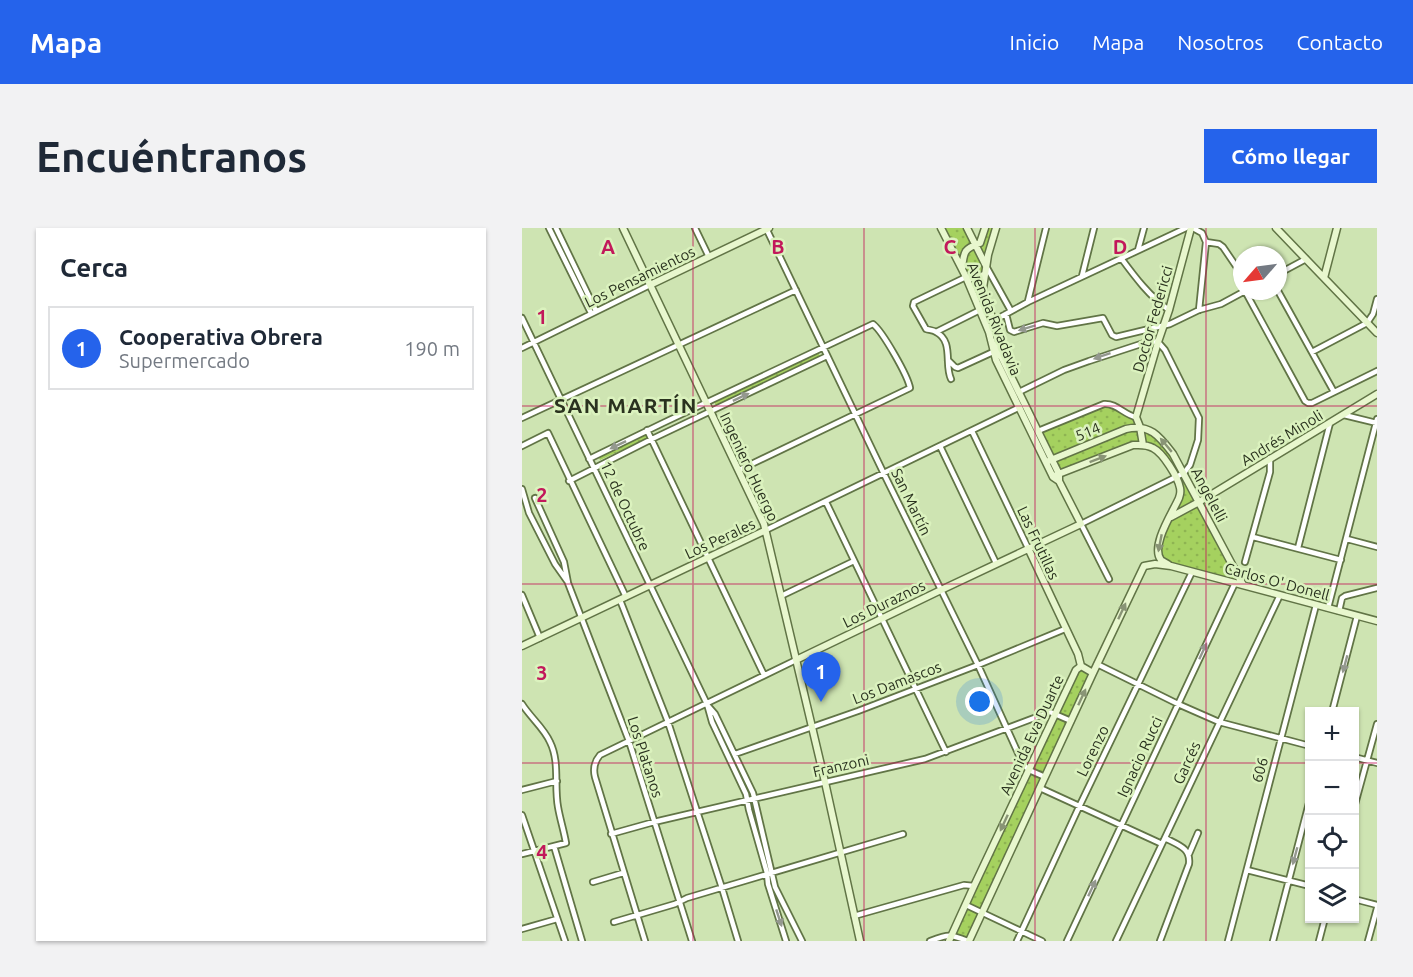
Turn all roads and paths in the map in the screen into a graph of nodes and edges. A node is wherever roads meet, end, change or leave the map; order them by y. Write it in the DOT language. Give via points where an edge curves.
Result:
graph roads {
  1 [pos="549,228"];
  2 [pos="556,228"];
  3 [pos="623,228"];
  4 [pos="695,228"];
  5 [pos="767,228"];
  6 [pos="941,228"];
  7 [pos="967,228"];
  8 [pos="985,228"];
  9 [pos="996,228"];
  10 [pos="1046,228"];
  11 [pos="1094,228"];
  12 [pos="1137,228"];
  13 [pos="1186,228"];
  14 [pos="1192,228"];
  15 [pos="1276,228"];
  16 [pos="1337,228"];
  17 [pos="1143,229"];
  18 [pos="1206,242"];
  19 [pos="975,244"];
  20 [pos="1138,250"];
  21 [pos="709,257"];
  22 [pos="1121,258"];
  23 [pos="1306,259"];
  24 [pos="1233,262"];
  25 [pos="986,266"];
  26 [pos="962,268"];
  27 [pos="1287,269"];
  28 [pos="985,274"];
  29 [pos="1083,276"];
  30 [pos="966,277"];
  31 [pos="1324,278"];
  32 [pos="650,285"];
  33 [pos="796,290"];
  34 [pos="1233,298"];
  35 [pos="1377,299"];
  36 [pos="1250,300"];
  37 [pos="1283,300"];
  38 [pos="1028,302"];
  39 [pos="980,310"];
  40 [pos="1169,310"];
  41 [pos="1199,310"];
  42 [pos="594,312"];
  43 [pos="1009,312"];
  44 [pos="522,318"];
  45 [pos="993,321"];
  46 [pos="1367,323"];
  47 [pos="1164,325"];
  48 [pos="936,332"];
  49 [pos="1377,333"];
  50 [pos="533,342"];
  51 [pos="1158,342"];
  52 [pos="678,344"];
  53 [pos="822,347"];
  54 [pos="522,348"];
  55 [pos="993,352"];
  56 [pos="1312,352"];
  57 [pos="827,356"];
  58 [pos="948,360"];
  59 [pos="1377,371"];
  60 [pos="951,379"];
  61 [pos="1019,392"];
  62 [pos="1334,392"];
  63 [pos="1377,394"];
  64 [pos="561,401"];
  65 [pos="706,402"];
  66 [pos="1022,406"];
  67 [pos="710,411"];
  68 [pos="855,415"];
  69 [pos="1344,415"];
  70 [pos="1136,417"];
  71 [pos="522,418"];
  72 [pos="1377,422"];
  73 [pos="1330,423"];
  74 [pos="1140,427"];
  75 [pos="647,430"];
  76 [pos="972,431"];
  77 [pos="1038,431"];
  78 [pos="652,439"];
  79 [pos="1143,445"];
  80 [pos="522,446"];
  81 [pos="940,446"];
  82 [pos="1046,447"];
  83 [pos="1065,454"];
  84 [pos="1270,458"];
  85 [pos="589,459"];
  86 [pos="1049,460"];
  87 [pos="593,468"];
  88 [pos="739,470"];
  89 [pos="1184,473"];
  90 [pos="884,474"];
  91 [pos="1057,477"];
  92 [pos="1175,477"];
  93 [pos="569,481"];
  94 [pos="522,489"];
  95 [pos="535,498"];
  96 [pos="826,502"];
  97 [pos="1199,502"];
  98 [pos="524,506"];
  99 [pos="1170,517"];
  100 [pos="1081,524"];
  101 [pos="766,530"];
  102 [pos="1253,537"];
  103 [pos="1347,539"];
  104 [pos="1377,547"];
  105 [pos="1028,548"];
  106 [pos="1298,548"];
  107 [pos="708,557"];
  108 [pos="1341,560"];
  109 [pos="854,561"];
  110 [pos="1245,562"];
  111 [pos="996,563"];
  112 [pos="1171,566"];
  113 [pos="1191,572"];
  114 [pos="1108,579"];
  115 [pos="568,583"];
  116 [pos="1235,584"];
  117 [pos="649,585"];
  118 [pos="1243,585"];
  119 [pos="1377,588"];
  120 [pos="941,590"];
  121 [pos="522,595"];
  122 [pos="781,596"];
  123 [pos="1280,596"];
  124 [pos="622,598"];
  125 [pos="1316,605"];
  126 [pos="1328,608"];
  127 [pos="1339,611"];
  128 [pos="1358,616"];
  129 [pos="582,618"];
  130 [pos="882,618"];
  131 [pos="1377,621"];
  132 [pos="1065,629"];
  133 [pos="540,638"];
  134 [pos="522,646"];
  135 [pos="796,660"];
  136 [pos="1097,664"];
  137 [pos="978,665"];
  138 [pos="1081,666"];
  139 [pos="1093,673"];
  140 [pos="764,675"];
  141 [pos="1138,684"];
  142 [pos="916,689"];
  143 [pos="707,704"];
  144 [pos="1178,704"];
  145 [pos="522,705"];
  146 [pos="1333,707"];
  147 [pos="1055,714"];
  148 [pos="530,717"];
  149 [pos="522,719"];
  150 [pos="1071,721"];
  151 [pos="668,722"];
  152 [pos="1219,722"];
  153 [pos="1377,724"];
  154 [pos="811,727"];
  155 [pos="1007,729"];
  156 [pos="1281,739"];
  157 [pos="629,741"];
  158 [pos="1305,745"];
  159 [pos="946,752"];
  160 [pos="735,754"];
  161 [pos="1359,758"];
  162 [pos="1367,760"];
  163 [pos="1377,763"];
  164 [pos="1029,770"];
  165 [pos="1045,777"];
  166 [pos="557,781"];
  167 [pos="825,782"];
  168 [pos="1040,788"];
  169 [pos="522,790"];
  170 [pos="1359,790"];
  171 [pos="754,799"];
  172 [pos="748,801"];
  173 [pos="1079,807"];
  174 [pos="698,812"];
  175 [pos="522,815"];
  176 [pos="1306,815"];
  177 [pos="654,822"];
  178 [pos="1122,826"];
  179 [pos="1198,832"];
  180 [pos="611,834"];
  181 [pos="903,834"];
  182 [pos="1165,838"];
  183 [pos="1162,844"];
  184 [pos="554,846"];
  185 [pos="534,851"];
  186 [pos="840,853"];
  187 [pos="522,854"];
  188 [pos="1189,854"];
  189 [pos="1247,870"];
  190 [pos="623,873"];
  191 [pos="769,873"];
  192 [pos="1288,881"];
  193 [pos="593,882"];
  194 [pos="1305,885"];
  195 [pos="974,886"];
  196 [pos="722,888"];
  197 [pos="1359,900"];
  198 [pos="680,902"];
  199 [pos="966,905"];
  200 [pos="1377,906"];
  201 [pos="982,912"];
  202 [pos="637,915"];
  203 [pos="854,916"];
  204 [pos="557,919"];
  205 [pos="614,922"];
  206 [pos="1324,923"];
  207 [pos="522,929"];
  208 [pos="1022,931"];
  209 [pos="950,938"];
  210 [pos="565,941"];
  211 [pos="582,941"];
  212 [pos="645,941"];
  213 [pos="692,941"];
  214 [pos="738,941"];
  215 [pos="786,941"];
  216 [pos="801,941"];
  217 [pos="860,941"];
  218 [pos="930,941"];
  219 [pos="969,941"];
  220 [pos="1017,941"];
  221 [pos="1042,941"];
  222 [pos="1067,941"];
  223 [pos="1116,941"];
  224 [pos="1160,941"];
  225 [pos="1228,941"];
  226 [pos="1273,941"];
  227 [pos="1319,941"];
  228 [pos="1368,941"];
  1 -- 42 [label="street"];
  2 -- 42 [label="street"];
  3 -- 32 [label="street, Ingeniero Huergo"];
  4 -- 21 [label="street"];
  5 -- 21 [label="street, Los Pensamientos"];
  5 -- 33 [label="street, San Martín"];
  6 -- 26 [label="street, Avenida Rivadavia"];
  7 -- 19 [label="street, Avenida Rivadavia"];
  8 -- 19 [label="street"];
  9 -- 25 [label="street"];
  10 -- 38 [label="street"];
  11 -- 29 [label="street"];
  12 -- 17 [label="street"];
  13 -- 20 [label="street"];
  14 -- 18 [label="street" via="1202,233"];
  14 -- 40 [label="street, Doctor Federicci"];
  15 -- 23 [label="street"];
  16 -- 31 [label="street"];
  17 -- 20 [label="street"];
  18 -- 24 [label="street" via="1219,244"];
  18 -- 41 [label="street"];
  19 -- 25 [label="street, Avenida Rivadavia"];
  19 -- 26 [label="street" via="963,254"];
  20 -- 22 [label="street"];
  21 -- 32 [label="street, Los Pensamientos"];
  22 -- 29 [label="street"];
  22 -- 40 [label="street" via="1141,285"];
  23 -- 27 [label="street"];
  23 -- 31 [label="street"];
  25 -- 28 [label="street, Avenida Rivadavia"];
  25 -- 43 [label="street"];
  26 -- 30 [label="street, Avenida Rivadavia"];
  28 -- 30 [label="street" via="976,279"];
  28 -- 45 [label="street, Avenida Rivadavia" via="984,294"];
  29 -- 38 [label="street"];
  30 -- 39 [label="street, Avenida Rivadavia"];
  30 -- 48 [label="street" via="914,302 926,329"];
  31 -- 46 [label="street"];
  32 -- 42 [label="street, Los Pensamientos"];
  32 -- 52 [label="street, Ingeniero Huergo"];
  33 -- 52 [label="street"];
  33 -- 53 [label="street, San Martín"];
  34 -- 41 [label="street"];
  35 -- 46 [label="street"];
  36 -- 62 [label="street" via="1305,400 1312,403"];
  37 -- 56 [label="street"];
  38 -- 43 [label="street"];
  39 -- 48 [label="street"];
  39 -- 55 [label="street, Avenida Rivadavia"];
  40 -- 47 [label="street, Doctor Federicci"];
  41 -- 47 [label="street"];
  42 -- 50 [label="street, Los Pensamientos"];
  43 -- 45 [label="street"];
  47 -- 43 [label="street, one-way" via="1116,337 1102,318 1057,326 1043,323 1014,332"];
  44 -- 50 [label="street, 12 de Octubre"];
  45 -- 61 [label="street, Avenida Rivadavia" via="999,352"];
  46 -- 49 [label="street"];
  46 -- 56 [label="street"];
  47 -- 51 [label="street, Doctor Federicci"];
  48 -- 58 [label="street" via="947,346"];
  50 -- 54 [label="street, Los Pensamientos"];
  50 -- 64 [label="street, 12 de Octubre"];
  51 -- 61 [label="street, one-way" via="1096,358"];
  51 -- 70 [label="street, Doctor Federicci"];
  51 -- 89 [label="street" via="1199,418 1198,440"];
  52 -- 64 [label="street"];
  52 -- 65 [label="street, Ingeniero Huergo"];
  53 -- 57 [label="street, San Martín"];
  53 -- 65 [label="street"];
  53 -- 68 [label="street" via="873,324 906,378 910,388"];
  55 -- 58 [label="street" via="958,368"];
  55 -- 66 [label="street, Avenida Rivadavia"];
  56 -- 62 [label="street"];
  67 -- 57 [label="street, one-way"];
  57 -- 68 [label="street, San Martín"];
  58 -- 60 [label="street"];
  59 -- 62 [label="street"];
  61 -- 66 [label="street, Avenida Rivadavia"];
  63 -- 69 [label="street, Andrés Minoli"];
  64 -- 71 [label="street"];
  64 -- 85 [label="street, 12 de Octubre"];
  65 -- 67 [label="street, Ingeniero Huergo"];
  65 -- 75 [label="street"];
  66 -- 76 [label="street, Los Perales"];
  66 -- 77 [label="street, Avenida Rivadavia"];
  66 -- 86 [label="street, Avenida Rivadavia"];
  67 -- 78 [label="street"];
  67 -- 88 [label="street, Ingeniero Huergo"];
  68 -- 88 [label="street"];
  68 -- 90 [label="street, San Martín"];
  69 -- 72 [label="street"];
  69 -- 73 [label="street, Andrés Minoli"];
  70 -- 74 [label="street"];
  70 -- 77 [label="street" via="1112,404 1104,404"];
  72 -- 103 [label="street"];
  73 -- 84 [label="street, Andrés Minoli"];
  73 -- 106 [label="street"];
  74 -- 79 [label="street"];
  74 -- 83 [label="street, 514"];
  89 -- 74 [label="street, Angelelli, one-way" via="1158,435"];
  75 -- 78 [label="street"];
  75 -- 85 [label="street, one-way"];
  76 -- 81 [label="street, Los Perales"];
  76 -- 105 [label="street, Las Frutillas"];
  77 -- 82 [label="street, Avenida Rivadavia"];
  78 -- 87 [label="street"];
  78 -- 107 [label="street"];
  91 -- 79 [label="street, 514, one-way"];
  79 -- 92 [label="street, Angelelli" via="1160,454"];
  80 -- 93 [label="street" via="548,433"];
  81 -- 90 [label="street, Los Perales"];
  81 -- 111 [label="street"];
  82 -- 83 [label="street"];
  82 -- 86 [label="street, Avenida Rivadavia"];
  83 -- 86 [label="street, 514"];
  84 -- 97 [label="street, Andrés Minoli"];
  84 -- 102 [label="street"];
  85 -- 87 [label="street, 12 de Octubre"];
  86 -- 91 [label="street, Avenida Rivadavia"];
  87 -- 93 [label="street"];
  87 -- 117 [label="street, 12 de Octubre"];
  88 -- 101 [label="street, Ingeniero Huergo"];
  89 -- 92 [label="street, Los Duraznos"];
  89 -- 97 [label="street, Angelelli"];
  90 -- 96 [label="street, Los Perales"];
  90 -- 120 [label="street, San Martín"];
  91 -- 100 [label="street, Avenida Rivadavia"];
  92 -- 99 [label="street, Angelelli" via="1180,492"];
  92 -- 100 [label="street, Los Duraznos"];
  93 -- 124 [label="street"];
  94 -- 98 [label="street, Los Platanos"];
  95 -- 115 [label="street, Los Platanos" via="564,562"];
  96 -- 101 [label="street, Los Perales"];
  96 -- 109 [label="street"];
  97 -- 99 [label="street, Andrés Minoli"];
  97 -- 118 [label="street, Angelelli"];
  98 -- 115 [label="street, Los Platanos"];
  99 -- 112 [label="street, Angelelli, one-way" via="1158,550 1162,560"];
  100 -- 105 [label="street, Los Duraznos"];
  100 -- 114 [label="street"];
  101 -- 107 [label="street, Los Perales"];
  101 -- 122 [label="street, Ingeniero Huergo"];
  102 -- 106 [label="street"];
  102 -- 110 [label="street"];
  103 -- 104 [label="street"];
  103 -- 108 [label="street"];
  105 -- 111 [label="street, Los Duraznos"];
  105 -- 132 [label="street, Las Frutillas"];
  106 -- 108 [label="street"];
  107 -- 117 [label="street, Los Perales"];
  107 -- 140 [label="street"];
  108 -- 126 [label="street"];
  109 -- 122 [label="street"];
  109 -- 130 [label="street"];
  111 -- 120 [label="street, Los Duraznos"];
  112 -- 113 [label="street, Carlos O' Donell"];
  136 -- 112 [label="street, one-way" via="1141,570 1147,564"];
  113 -- 116 [label="street, Carlos O' Donell"];
  113 -- 141 [label="street, Lorenzo"];
  115 -- 129 [label="street, Los Platanos"];
  116 -- 118 [label="street, Carlos O' Donell"];
  144 -- 116 [label="street, Ignacio Rucci, one-way"];
  117 -- 124 [label="street, Los Perales"];
  117 -- 143 [label="street, 12 de Octubre"];
  118 -- 123 [label="street, Carlos O' Donell"];
  119 -- 127 [label="street" via="1345,596"];
  120 -- 130 [label="street, Los Duraznos"];
  120 -- 137 [label="street, San Martín"];
  121 -- 133 [label="street"];
  122 -- 135 [label="street, Ingeniero Huergo"];
  123 -- 125 [label="street, Carlos O' Donell"];
  123 -- 152 [label="street, Garcés"];
  124 -- 129 [label="street, Los Perales"];
  124 -- 151 [label="street"];
  125 -- 126 [label="street, Carlos O' Donell"];
  125 -- 156 [label="street, 606"];
  126 -- 127 [label="street, Carlos O' Donell"];
  127 -- 128 [label="street, Carlos O' Donell"];
  128 -- 131 [label="street, Carlos O' Donell"];
  128 -- 146 [label="street, one-way"];
  129 -- 133 [label="street, Los Perales"];
  129 -- 157 [label="street, Los Platanos"];
  130 -- 135 [label="street, Los Duraznos"];
  130 -- 142 [label="street"];
  132 -- 137 [label="street, Los Damascos"];
  132 -- 138 [label="street, Las Frutillas"];
  133 -- 134 [label="street, Los Perales"];
  135 -- 140 [label="street, Los Duraznos"];
  135 -- 154 [label="street, Ingeniero Huergo"];
  136 -- 139 [label="street"];
  136 -- 141 [label="street"];
  137 -- 142 [label="street, Los Damascos"];
  137 -- 155 [label="street, San Martín"];
  138 -- 139 [label="street, Avenida Eva Duarte"];
  138 -- 147 [label="street, Avenida Eva Duarte"];
  150 -- 139 [label="street, Avenida Eva Duarte, one-way"];
  140 -- 143 [label="street, Los Duraznos"];
  141 -- 144 [label="street"];
  141 -- 173 [label="street, Lorenzo"];
  142 -- 154 [label="street, Los Damascos"];
  142 -- 159 [label="street"];
  143 -- 151 [label="street, Los Duraznos"];
  143 -- 160 [label="street, 12 de Octubre"];
  143 -- 172 [label="street, 12 de Octubre"];
  144 -- 152 [label="street"];
  144 -- 178 [label="street, Ignacio Rucci"];
  145 -- 148 [label="street"];
  147 -- 150 [label="street"];
  147 -- 155 [label="street, Franzoni" via="1050,712"];
  147 -- 164 [label="street, Avenida Eva Duarte"];
  148 -- 149 [label="street"];
  148 -- 166 [label="street" via="552,745"];
  150 -- 165 [label="street, Avenida Eva Duarte"];
  151 -- 157 [label="street, Los Duraznos"];
  151 -- 174 [label="street"];
  152 -- 156 [label="street"];
  152 -- 182 [label="street, Garcés"];
  153 -- 162 [label="street"];
  154 -- 160 [label="street, Los Damascos"];
  154 -- 167 [label="street, Ingeniero Huergo"];
  155 -- 159 [label="street, Franzoni"];
  155 -- 164 [label="street, San Martín"];
  156 -- 158 [label="street"];
  156 -- 189 [label="street, 606"];
  157 -- 177 [label="street, Los Platanos"];
  157 -- 180 [label="street, Los Duraznos" via="600,755 594,772"];
  159 -- 167 [label="street, Franzoni"];
  160 -- 171 [label="street, 12 de Octubre"];
  161 -- 162 [label="street"];
  162 -- 163 [label="street"];
  162 -- 170 [label="street"];
  164 -- 165 [label="street"];
  164 -- 195 [label="street, Avenida Eva Duarte, one-way"];
  165 -- 168 [label="street, Avenida Eva Duarte"];
  166 -- 169 [label="street"];
  166 -- 184 [label="street" via="566,843"];
  167 -- 171 [label="street, Franzoni"];
  167 -- 186 [label="street, Ingeniero Huergo"];
  168 -- 173 [label="street"];
  168 -- 201 [label="street, Avenida Eva Duarte"];
  171 -- 172 [label="street, Franzoni"];
  171 -- 191 [label="street, 12 de Octubre"];
  172 -- 174 [label="street, Franzoni"];
  172 -- 191 [label="street, 12 de Octubre"];
  173 -- 178 [label="street"];
  173 -- 208 [label="street, Lorenzo"];
  174 -- 177 [label="street, Franzoni"];
  174 -- 196 [label="street"];
  175 -- 185 [label="street"];
  176 -- 192 [label="street, one-way"];
  177 -- 180 [label="street, Franzoni"];
  177 -- 198 [label="street, Los Platanos"];
  178 -- 183 [label="street"];
  222 -- 178 [label="street, Ignacio Rucci, one-way"];
  179 -- 188 [label="street"];
  180 -- 190 [label="street"];
  181 -- 186 [label="street"];
  182 -- 183 [label="street, Garcés"];
  182 -- 188 [label="street"];
  183 -- 223 [label="street, Garcés"];
  184 -- 185 [label="street"];
  184 -- 211 [label="street"];
  185 -- 187 [label="street"];
  185 -- 204 [label="street"];
  186 -- 191 [label="street"];
  186 -- 203 [label="street, Ingeniero Huergo"];
  188 -- 224 [label="street" via="1189,864"];
  189 -- 192 [label="street"];
  189 -- 225 [label="street, 606"];
  190 -- 193 [label="street"];
  190 -- 202 [label="street"];
  191 -- 196 [label="street"];
  191 -- 215 [label="street, 12 de Octubre, one-way" via="768,884"];
  191 -- 216 [label="street, 12 de Octubre"];
  192 -- 194 [label="street"];
  192 -- 226 [label="street"];
  195 -- 199 [label="street, Avenida Eva Duarte"];
  195 -- 203 [label="street" via="964,885"];
  196 -- 198 [label="street"];
  196 -- 214 [label="street"];
  197 -- 200 [label="street"];
  198 -- 202 [label="street"];
  198 -- 213 [label="street, Los Platanos"];
  199 -- 201 [label="street"];
  199 -- 209 [label="street, Avenida Eva Duarte"];
  200 -- 228 [label="street"];
  201 -- 208 [label="street"];
  201 -- 219 [label="street, Avenida Eva Duarte"];
  202 -- 205 [label="street"];
  202 -- 212 [label="street"];
  203 -- 217 [label="street, Ingeniero Huergo"];
  204 -- 207 [label="street"];
  204 -- 210 [label="street"];
  206 -- 227 [label="street"];
  208 -- 220 [label="street, Lorenzo"];
  208 -- 221 [label="street"];
  209 -- 218 [label="street"];
  209 -- 219 [label="street"];
}
